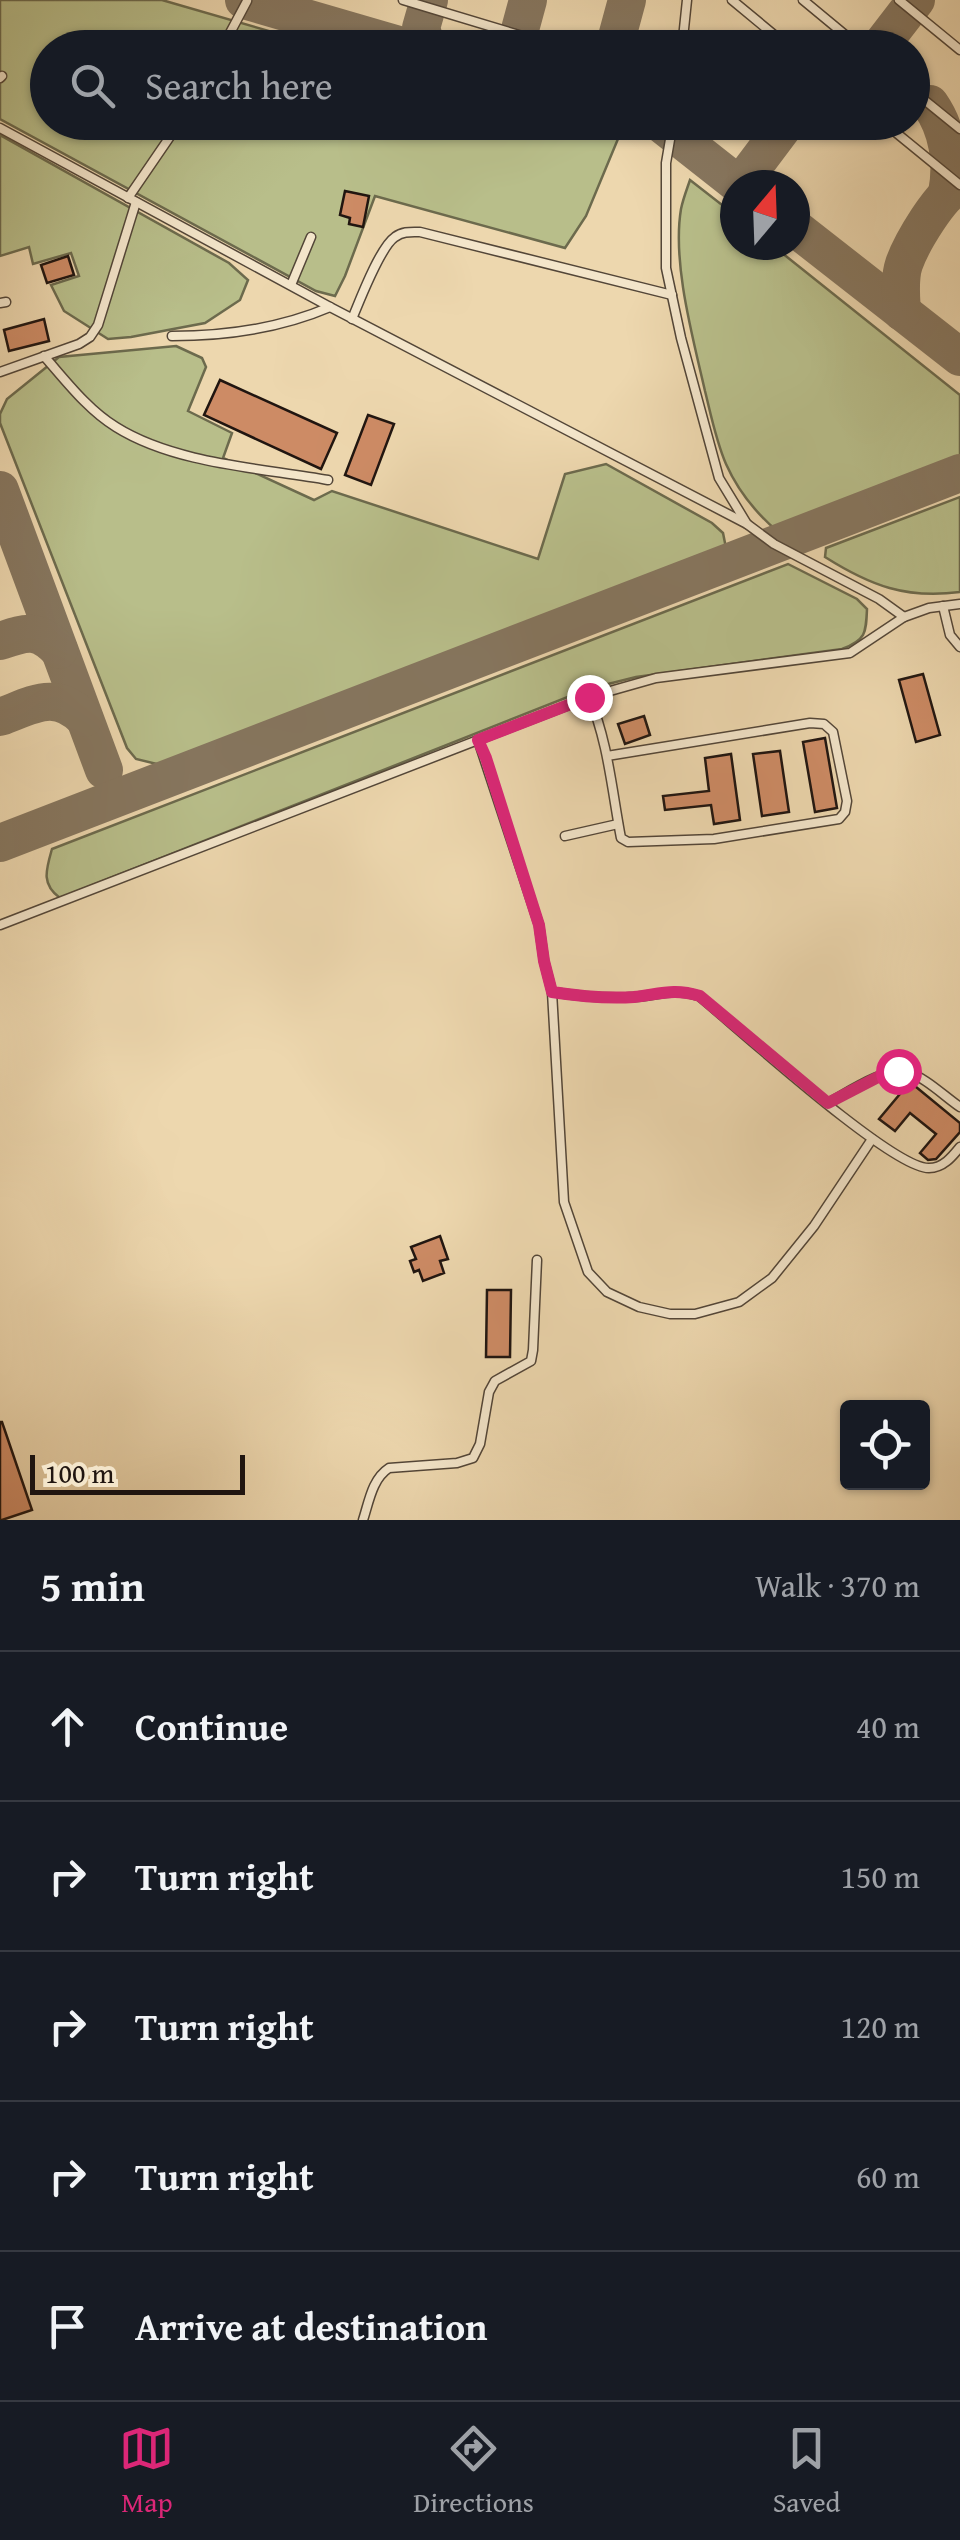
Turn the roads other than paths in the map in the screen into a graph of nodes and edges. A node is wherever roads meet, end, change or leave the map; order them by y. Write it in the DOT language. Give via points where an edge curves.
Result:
graph roads {
  1 [pos="403,0"];
  2 [pos="688,0"];
  3 [pos="732,0"];
  4 [pos="802,0"];
  5 [pos="899,0"];
  6 [pos="247,1"];
  7 [pos="232,30"];
  8 [pos="502,30"];
  9 [pos="684,30"];
  10 [pos="768,30"];
  11 [pos="839,30"];
  12 [pos="960,50"];
  13 [pos="930,105"];
  14 [pos="0,128"];
  15 [pos="960,129"];
  16 [pos="169,140"];
  17 [pos="670,140"];
  18 [pos="904,140"];
  19 [pos="960,185"];
  20 [pos="132,200"];
  21 [pos="311,236"];
  22 [pos="291,285"];
  23 [pos="672,295"];
  24 [pos="330,307"];
  25 [pos="352,319"];
  26 [pos="172,336"];
  27 [pos="44,356"];
  28 [pos="0,372"];
  29 [pos="328,480"];
  30 [pos="747,524"];
  31 [pos="960,604"];
  32 [pos="942,606"];
  33 [pos="904,618"];
  34 [pos="960,646"];
  35 [pos="589,697"];
  36 [pos="478,740"];
  37 [pos="607,756"];
  38 [pos="618,824"];
  39 [pos="565,836"];
  40 [pos="0,925"];
  41 [pos="552,992"];
  42 [pos="828,1103"];
  43 [pos="960,1106"];
  44 [pos="872,1139"];
  45 [pos="960,1147"];
  46 [pos="537,1260"];
  47 [pos="363,1520"];
  1 -- 8 [label="lane"];
  2 -- 9 [label="lane"];
  3 -- 10 [label="lane"];
  4 -- 11 [label="lane"];
  5 -- 12 [label="lane"];
  6 -- 7 [label="lane"];
  13 -- 15 [label="lane"];
  14 -- 20 [label="lane"];
  16 -- 20 [label="lane"];
  17 -- 23 [label="lane" via="666,268"];
  18 -- 19 [label="lane"];
  20 -- 22 [label="lane"];
  20 -- 27 [label="lane" via="98,325 79,344"];
  21 -- 22 [label="lane"];
  22 -- 24 [label="lane"];
  23 -- 25 [label="lane" via="403,232 384,250"];
  23 -- 30 [label="lane" via="720,478"];
  24 -- 25 [label="lane"];
  24 -- 26 [label="lane" via="210,336"];
  25 -- 30 [label="lane"];
  27 -- 28 [label="lane"];
  27 -- 29 [label="lane" via="88,405 151,445"];
  30 -- 33 [label="lane"];
  31 -- 32 [label="lane"];
  32 -- 33 [label="lane"];
  32 -- 34 [label="lane"];
  33 -- 35 [label="lane" via="850,653 656,678"];
  35 -- 36 [label="lane"];
  35 -- 37 [label="lane"];
  36 -- 40 [label="lane"];
  36 -- 41 [label="lane" via="539,925"];
  37 -- 38 [label="lane"];
  37 -- 38 [label="lane" via="824,724 833,732 847,801 839,820 714,839 628,842"];
  38 -- 39 [label="lane"];
  41 -- 42 [label="lane" via="632,997 680,990 700,996"];
  41 -- 44 [label="lane" via="564,1202 588,1272 607,1292 670,1314 739,1302 772,1278"];
  42 -- 43 [label="lane" via="898,1071 910,1072"];
  42 -- 44 [label="lane"];
  44 -- 45 [label="lane" via="922,1168 942,1165"];
  46 -- 47 [label="lane" via="530,1361 496,1381 473,1458 389,1468 374,1485"];
}
